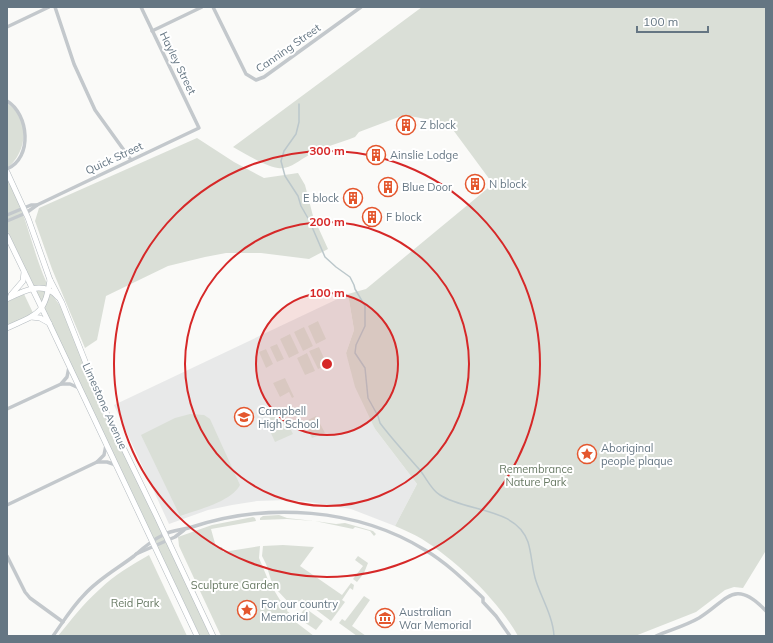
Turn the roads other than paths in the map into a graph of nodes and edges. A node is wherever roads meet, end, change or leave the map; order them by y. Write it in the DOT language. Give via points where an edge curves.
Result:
graph roads {
  1 [pos="49,7"];
  2 [pos="55,7"];
  3 [pos="141,7"];
  4 [pos="202,7"];
  5 [pos="213,7"];
  6 [pos="361,7"];
  7 [pos="8,26"];
  8 [pos="152,31"];
  9 [pos="7,101"];
  10 [pos="199,128"];
  11 [pos="132,160"];
  12 [pos="7,168"];
  13 [pos="7,172"];
  14 [pos="25,210"];
  15 [pos="7,215"];
  16 [pos="7,221"];
  17 [pos="7,236"];
  18 [pos="24,270"];
  19 [pos="50,280"];
  20 [pos="33,288"];
  21 [pos="49,290"];
  22 [pos="7,299"];
  23 [pos="62,303"];
  24 [pos="42,308"];
  25 [pos="30,317"];
  26 [pos="49,323"];
  27 [pos="7,328"];
  28 [pos="69,366"];
  29 [pos="61,384"];
  30 [pos="79,388"];
  31 [pos="7,409"];
  32 [pos="106,445"];
  33 [pos="97,462"];
  34 [pos="116,465"];
  35 [pos="7,505"];
  36 [pos="185,530"];
  37 [pos="165,534"];
  38 [pos="168,540"];
  39 [pos="152,541"];
  40 [pos="154,547"];
  41 [pos="135,555"];
  42 [pos="7,556"];
  43 [pos="766,611"];
  44 [pos="63,622"];
  45 [pos="53,636"];
  46 [pos="197,636"];
  47 [pos="213,636"];
  48 [pos="510,636"];
  49 [pos="656,636"];
  1 -- 7 [label="street"];
  2 -- 11 [label="street" via="74,64 95,110"];
  3 -- 8 [label="street, Hayley Street"];
  4 -- 8 [label="street"];
  5 -- 6 [label="street, Canning Street" via="246,74 256,80 264,77"];
  8 -- 10 [label="street, Hayley Street"];
  9 -- 12 [label="street" via="23,119 25,142 15,164"];
  10 -- 11 [label="street, Quick Street"];
  11 -- 14 [label="street, Quick Street"];
  13 -- 14 [label="main road, Limestone Avenue"];
  14 -- 15 [label="street"];
  14 -- 16 [label="street"];
  14 -- 19 [label="main road, Limestone Avenue"];
  17 -- 18 [label="main road, Limestone Avenue"];
  18 -- 20 [label="main road, Limestone Avenue"];
  18 -- 22 [label="main road" via="19,288"];
  19 -- 21 [label="main road"];
  19 -- 23 [label="main road, Limestone Avenue"];
  20 -- 21 [label="main road"];
  20 -- 22 [label="main road"];
  20 -- 24 [label="main road, Limestone Avenue"];
  21 -- 23 [label="main road"];
  21 -- 24 [label="main road"];
  23 -- 37 [label="main road, Limestone Avenue" via="102,404"];
  24 -- 25 [label="main road"];
  24 -- 26 [label="main road, Limestone Avenue"];
  25 -- 26 [label="main road" via="40,318"];
  25 -- 27 [label="main road"];
  26 -- 28 [label="main road, Limestone Avenue"];
  28 -- 29 [label="street" via="67,377"];
  28 -- 30 [label="main road, Limestone Avenue"];
  29 -- 30 [label="street"];
  29 -- 31 [label="street"];
  30 -- 32 [label="main road, Limestone Avenue"];
  32 -- 33 [label="street" via="104,455"];
  32 -- 34 [label="main road, Limestone Avenue"];
  33 -- 34 [label="street"];
  33 -- 35 [label="street"];
  34 -- 39 [label="main road, Limestone Avenue"];
  36 -- 37 [label="street"];
  36 -- 38 [label="street"];
  36 -- 48 [label="street" via="228,517 276,512 326,516 383,530 398,535 438,558 483,598 483,602"];
  37 -- 38 [label="main road, Limestone Avenue"];
  37 -- 39 [label="street"];
  38 -- 40 [label="street"];
  38 -- 47 [label="main road, Limestone Avenue"];
  39 -- 40 [label="main road, Limestone Avenue"];
  39 -- 41 [label="street"];
  40 -- 41 [label="street"];
  40 -- 46 [label="main road, Limestone Avenue"];
  41 -- 44 [label="street" via="84,595"];
  42 -- 44 [label="street" via="30,598"];
  43 -- 49 [label="street" via="749,596 732,595 706,614"];
  44 -- 45 [label="street"];
}
